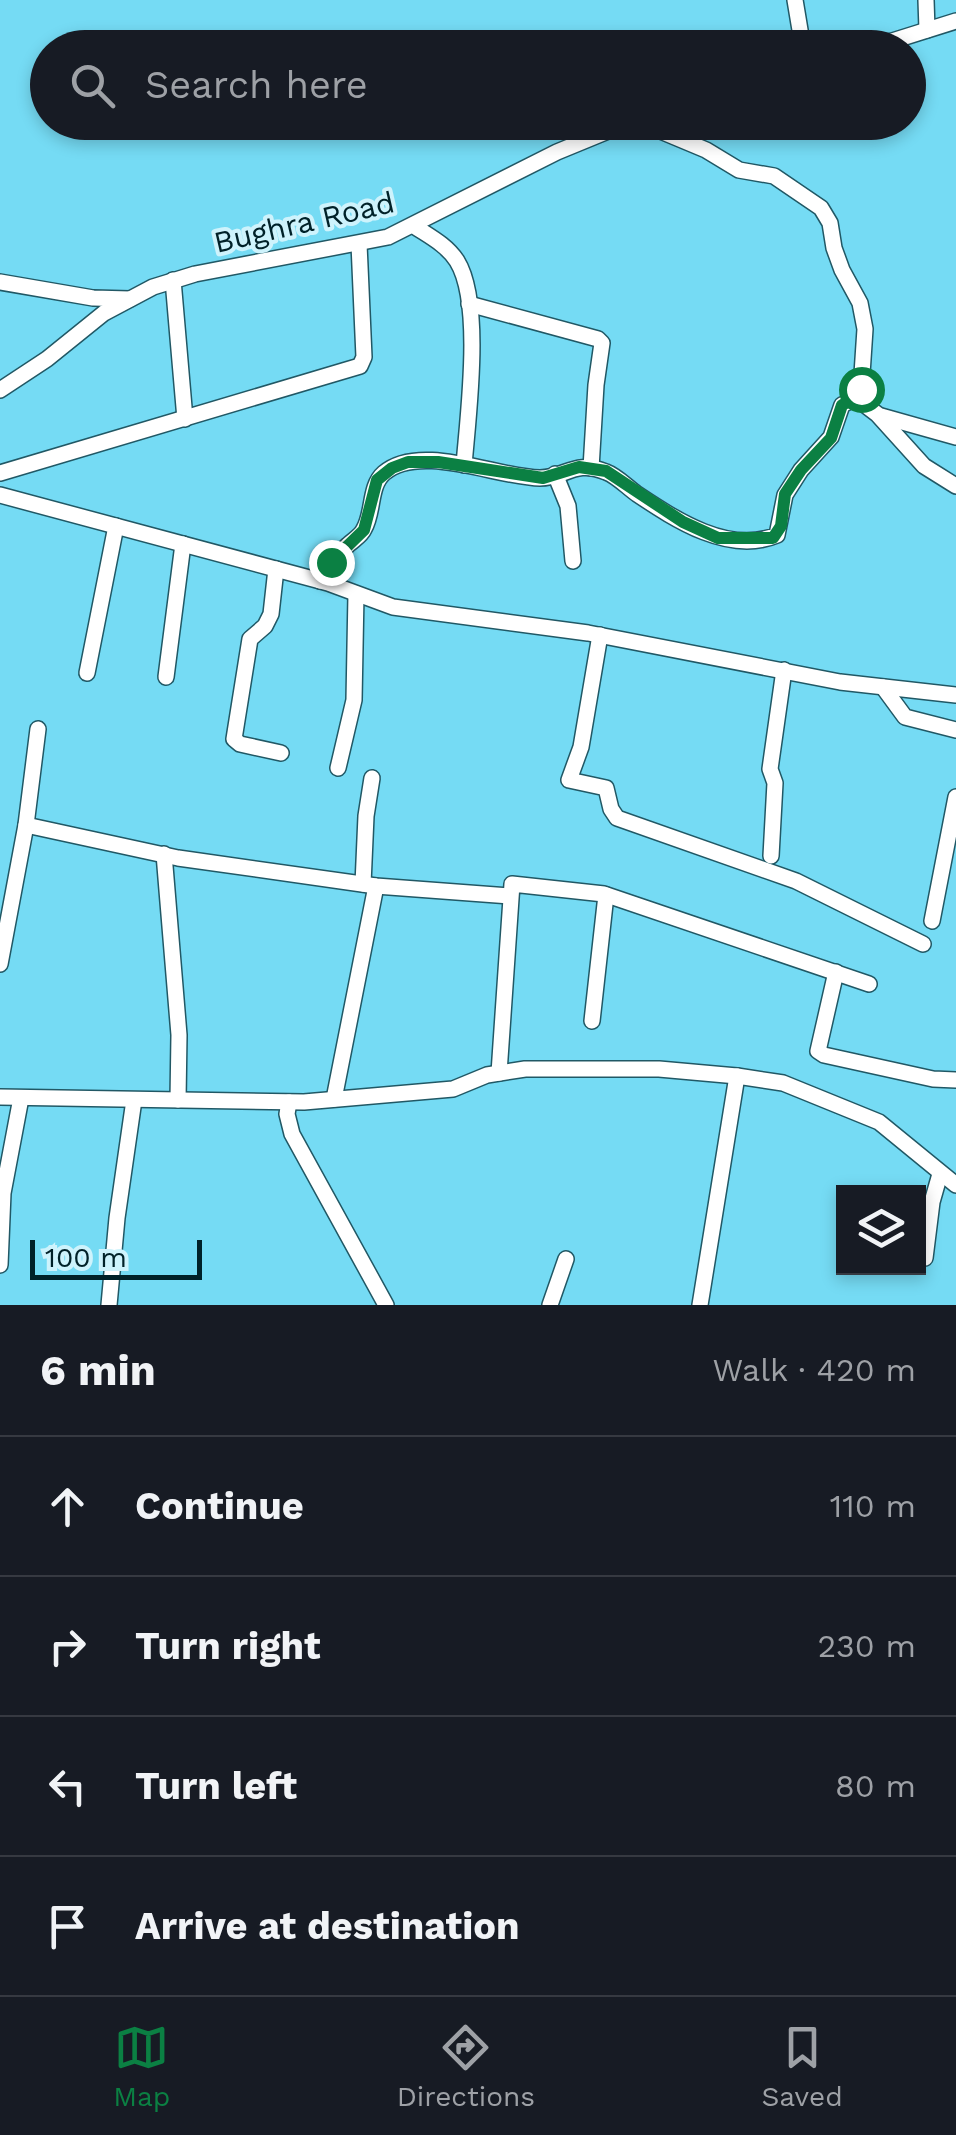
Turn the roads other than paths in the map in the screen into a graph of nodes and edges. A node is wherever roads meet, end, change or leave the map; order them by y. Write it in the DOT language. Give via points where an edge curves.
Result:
graph roads {
  1 [pos="795,0"];
  2 [pos="926,0"];
  3 [pos="956,21"];
  4 [pos="800,30"];
  5 [pos="927,30"];
  6 [pos="590,140"];
  7 [pos="682,140"];
  8 [pos="414,226"];
  9 [pos="360,244"];
  10 [pos="174,280"];
  11 [pos="0,282"];
  12 [pos="130,299"];
  13 [pos="468,304"];
  14 [pos="0,390"];
  15 [pos="856,398"];
  16 [pos="878,414"];
  17 [pos="185,419"];
  18 [pos="956,437"];
  19 [pos="464,465"];
  20 [pos="591,468"];
  21 [pos="0,473"];
  22 [pos="555,474"];
  23 [pos="956,486"];
  24 [pos="0,495"];
  25 [pos="116,526"];
  26 [pos="183,544"];
  27 [pos="573,561"];
  28 [pos="276,569"];
  29 [pos="320,581"];
  30 [pos="356,594"];
  31 [pos="600,635"];
  32 [pos="784,670"];
  33 [pos="87,673"];
  34 [pos="166,677"];
  35 [pos="883,687"];
  36 [pos="956,695"];
  37 [pos="38,729"];
  38 [pos="956,730"];
  39 [pos="282,753"];
  40 [pos="338,768"];
  41 [pos="372,778"];
  42 [pos="956,797"];
  43 [pos="26,824"];
  44 [pos="164,854"];
  45 [pos="772,856"];
  46 [pos="370,885"];
  47 [pos="606,895"];
  48 [pos="510,896"];
  49 [pos="932,920"];
  50 [pos="924,944"];
  51 [pos="0,964"];
  52 [pos="836,972"];
  53 [pos="869,984"];
  54 [pos="592,1021"];
  55 [pos="499,1073"];
  56 [pos="737,1076"];
  57 [pos="956,1080"];
  58 [pos="0,1097"];
  59 [pos="21,1098"];
  60 [pos="334,1099"];
  61 [pos="134,1100"];
  62 [pos="178,1100"];
  63 [pos="289,1102"];
  64 [pos="940,1174"];
  65 [pos="956,1185"];
  66 [pos="926,1250"];
  67 [pos="566,1259"];
  68 [pos="0,1265"];
  69 [pos="109,1305"];
  70 [pos="386,1305"];
  71 [pos="550,1305"];
  72 [pos="700,1305"];
  1 -- 4 [label="street"];
  2 -- 5 [label="street"];
  3 -- 5 [label="street"];
  6 -- 8 [label="street, Bughra Road"];
  7 -- 15 [label="street" via="738,170 774,176 821,208 865,329"];
  8 -- 9 [label="street, Bughra Road"];
  8 -- 13 [label="street" via="453,255"];
  9 -- 10 [label="street, Bughra Road"];
  9 -- 17 [label="street" via="360,366"];
  10 -- 12 [label="street, Bughra Road"];
  10 -- 17 [label="street"];
  11 -- 12 [label="street"];
  12 -- 14 [label="street, Bughra Road"];
  13 -- 19 [label="street"];
  13 -- 20 [label="street" via="602,343"];
  15 -- 16 [label="street"];
  15 -- 20 [label="street" via="842,405 831,438 785,494 773,538 718,538"];
  16 -- 18 [label="street"];
  16 -- 23 [label="street" via="924,466"];
  17 -- 21 [label="street"];
  19 -- 22 [label="street" via="543,478"];
  19 -- 29 [label="street" via="408,462 384,473 364,530"];
  20 -- 22 [label="street"];
  22 -- 27 [label="street" via="568,506"];
  24 -- 25 [label="street"];
  25 -- 26 [label="street"];
  25 -- 33 [label="street"];
  26 -- 28 [label="street"];
  26 -- 34 [label="street"];
  28 -- 29 [label="street"];
  28 -- 39 [label="street" via="271,614 250,640 234,739"];
  29 -- 30 [label="street"];
  30 -- 31 [label="street" via="393,608"];
  30 -- 40 [label="street" via="354,700"];
  31 -- 32 [label="street"];
  31 -- 50 [label="street" via="581,748 569,780 606,788 617,818 796,882"];
  32 -- 35 [label="street"];
  32 -- 45 [label="street" via="770,769 776,783"];
  35 -- 36 [label="street"];
  35 -- 38 [label="street" via="906,717"];
  37 -- 43 [label="street"];
  41 -- 46 [label="street" via="366,816"];
  42 -- 49 [label="street"];
  43 -- 44 [label="street"];
  43 -- 51 [label="street"];
  44 -- 46 [label="street"];
  44 -- 62 [label="street" via="180,1035"];
  46 -- 48 [label="street"];
  46 -- 60 [label="street"];
  47 -- 48 [label="street" via="518,883"];
  47 -- 52 [label="street"];
  47 -- 54 [label="street"];
  48 -- 55 [label="street"];
  52 -- 53 [label="street"];
  52 -- 57 [label="street" via="818,1051"];
  55 -- 56 [label="street" via="659,1070"];
  55 -- 60 [label="street" via="454,1089"];
  56 -- 64 [label="street" via="782,1083 879,1122"];
  56 -- 72 [label="street"];
  58 -- 59 [label="street"];
  59 -- 61 [label="street"];
  59 -- 68 [label="street" via="3,1194"];
  60 -- 63 [label="street"];
  61 -- 62 [label="street"];
  61 -- 69 [label="street"];
  62 -- 63 [label="street"];
  63 -- 70 [label="street" via="292,1134"];
  64 -- 65 [label="street"];
  64 -- 66 [label="street"];
  67 -- 71 [label="street"];
}
